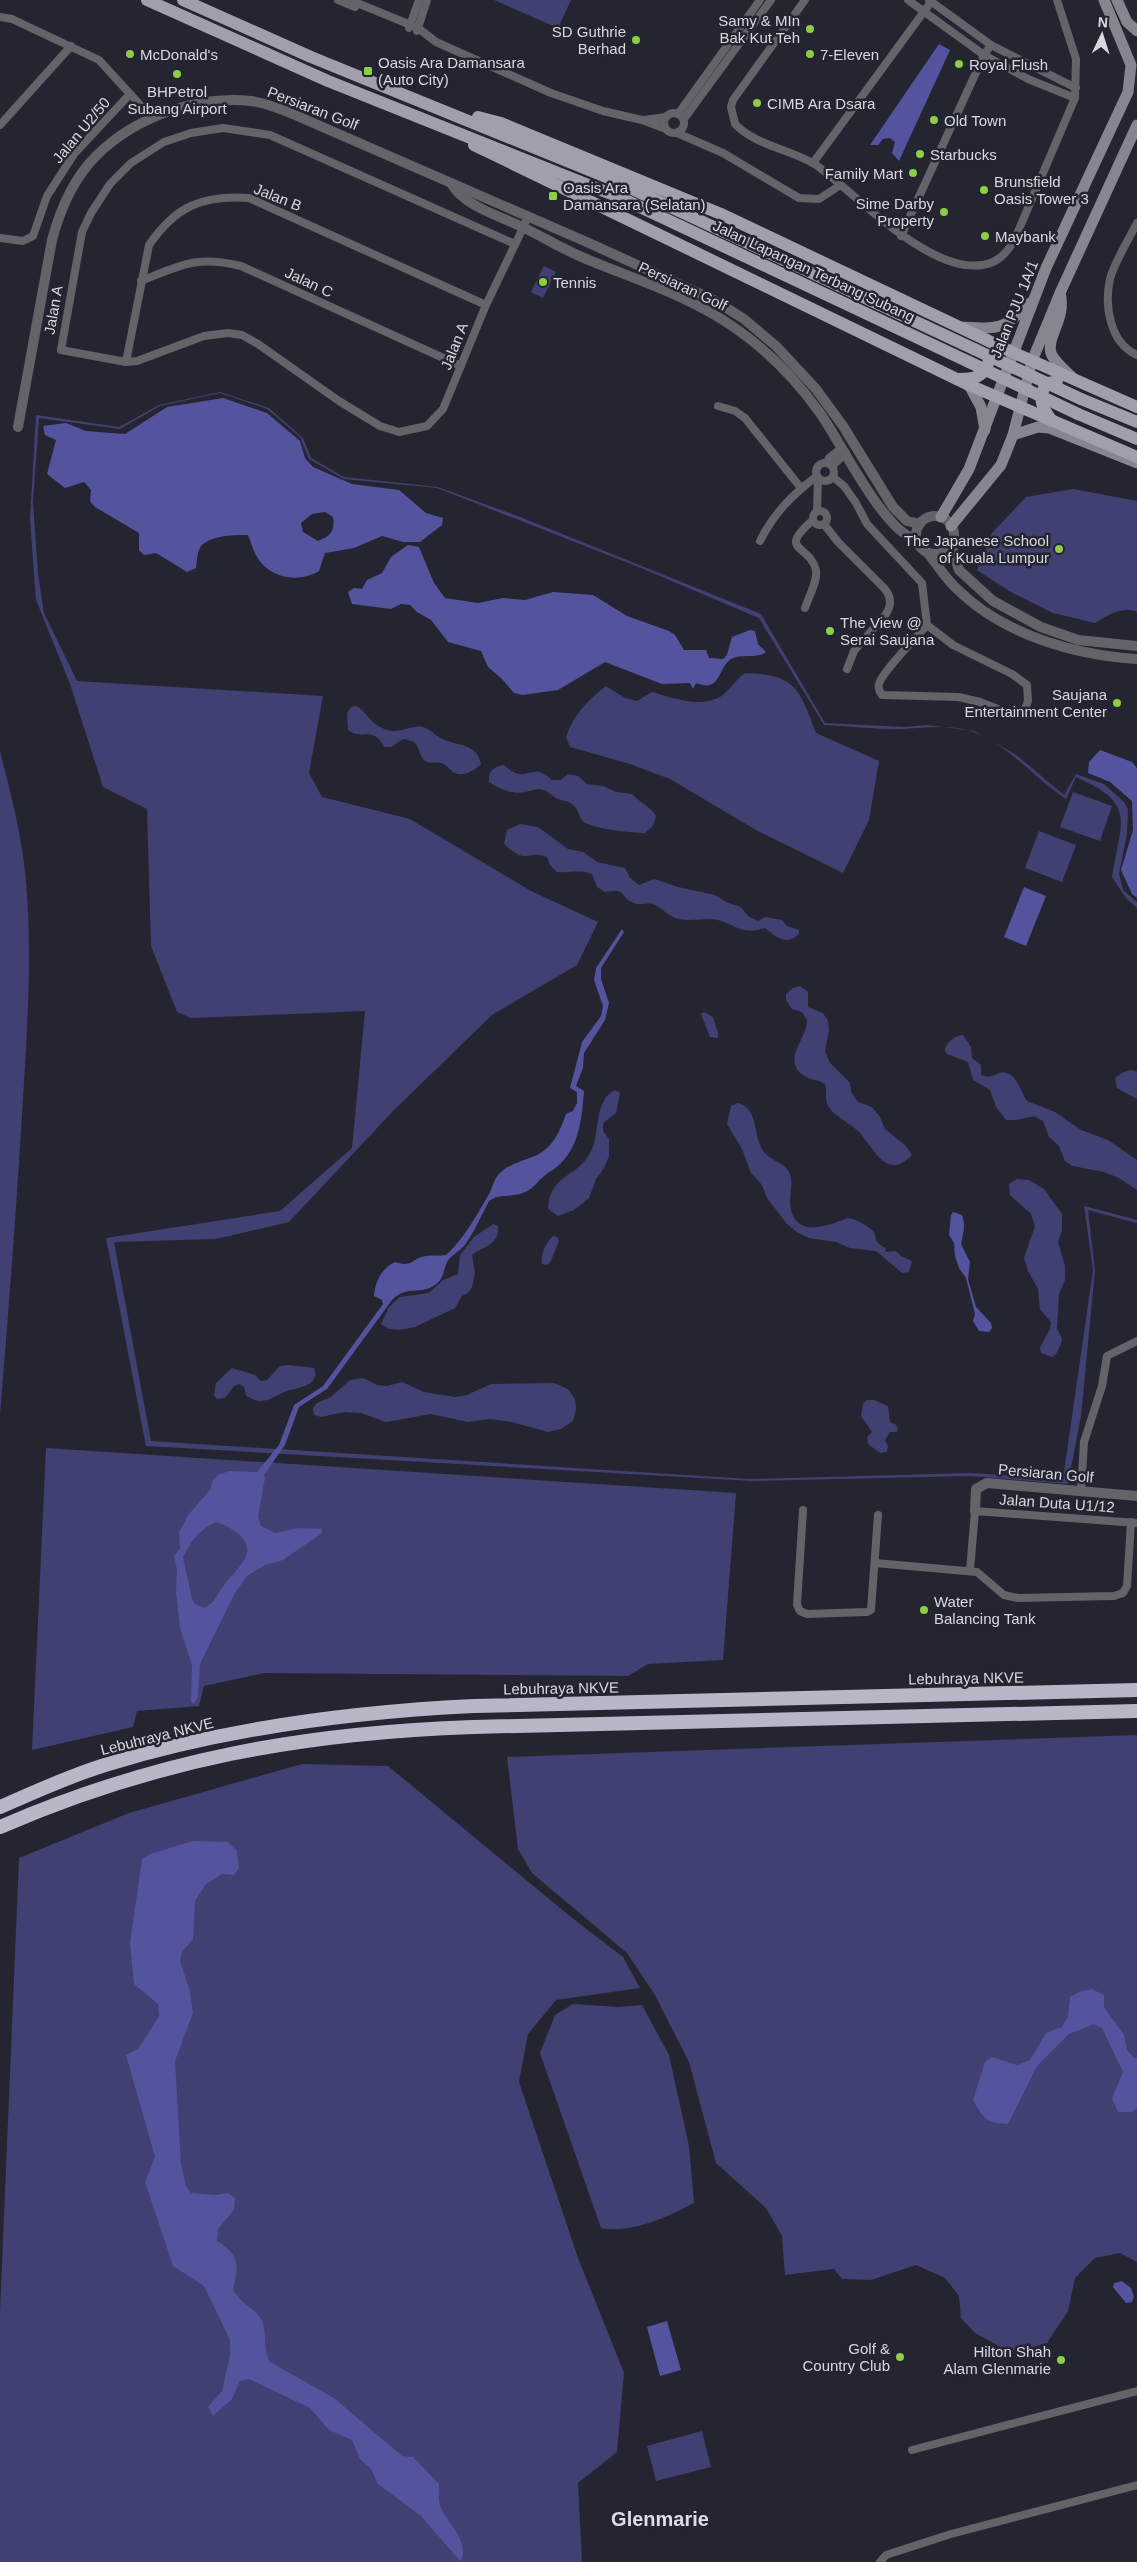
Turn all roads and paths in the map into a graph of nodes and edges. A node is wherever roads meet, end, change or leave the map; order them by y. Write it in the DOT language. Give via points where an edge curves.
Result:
graph roads {
  1 [pos="147,0"];
  2 [pos="183,0"];
  3 [pos="338,0"];
  4 [pos="350,0"];
  5 [pos="419,0"];
  6 [pos="427,0"];
  7 [pos="760,0"];
  8 [pos="771,0"];
  9 [pos="805,0"];
  10 [pos="908,0"];
  11 [pos="1057,0"];
  12 [pos="1104,0"];
  13 [pos="1117,0"];
  14 [pos="930,1"];
  15 [pos="924,12"];
  16 [pos="0,17"];
  17 [pos="415,30"];
  18 [pos="1137,32"];
  19 [pos="990,45"];
  20 [pos="71,46"];
  21 [pos="984,55"];
  22 [pos="1076,88"];
  23 [pos="130,94"];
  24 [pos="1075,98"];
  25 [pos="439,108"];
  26 [pos="681,116"];
  27 [pos="666,117"];
  28 [pos="152,118"];
  29 [pos="642,120"];
  30 [pos="435,122"];
  31 [pos="0,125"];
  32 [pos="1137,125"];
  33 [pos="666,129"];
  34 [pos="677,133"];
  35 [pos="813,163"];
  36 [pos="450,182"];
  37 [pos="839,186"];
  38 [pos="528,216"];
  39 [pos="1137,222"];
  40 [pos="523,228"];
  41 [pos="901,236"];
  42 [pos="0,238"];
  43 [pos="515,244"];
  44 [pos="141,281"];
  45 [pos="1060,293"];
  46 [pos="1034,298"];
  47 [pos="486,304"];
  48 [pos="958,326"];
  49 [pos="974,334"];
  50 [pos="776,346"];
  51 [pos="1012,352"];
  52 [pos="1137,355"];
  53 [pos="771,357"];
  54 [pos="1032,361"];
  55 [pos="126,362"];
  56 [pos="461,366"];
  57 [pos="955,378"];
  58 [pos="1076,380"];
  59 [pos="969,386"];
  60 [pos="997,397"];
  61 [pos="718,406"];
  62 [pos="1020,407"];
  63 [pos="1137,407"];
  64 [pos="1052,420"];
  65 [pos="1137,422"];
  66 [pos="18,427"];
  67 [pos="985,431"];
  68 [pos="1013,435"];
  69 [pos="1137,439"];
  70 [pos="844,450"];
  71 [pos="1137,457"];
  72 [pos="1137,463"];
  73 [pos="830,465"];
  74 [pos="833,477"];
  75 [pos="820,478"];
  76 [pos="801,488"];
  77 [pos="819,511"];
  78 [pos="941,517"];
  79 [pos="813,520"];
  80 [pos="824,524"];
  81 [pos="920,524"];
  82 [pos="951,526"];
  83 [pos="916,540"];
  84 [pos="760,542"];
  85 [pos="951,545"];
  86 [pos="927,552"];
  87 [pos="805,608"];
  88 [pos="928,625"];
  89 [pos="1137,646"];
  90 [pos="1137,659"];
  91 [pos="847,669"];
  92 [pos="1137,1341"];
  93 [pos="1081,1492"];
  94 [pos="1137,1496"];
  95 [pos="803,1510"];
  96 [pos="974,1510"];
  97 [pos="878,1515"];
  98 [pos="1134,1523"];
  99 [pos="876,1563"];
  100 [pos="970,1570"];
  101 [pos="1137,1690"];
  102 [pos="1137,1711"];
  103 [pos="0,1807"];
  104 [pos="0,1827"];
  105 [pos="1137,2391"];
  106 [pos="912,2450"];
  107 [pos="1137,2484"];
  108 [pos="880,2562"];
  1 -- 30 [label="main road, Jalan Lapangan Terbang Subang" via="312,74"];
  2 -- 25 [label="main road, Jalan Lapangan Terbang Subang" via="311,57"];
  3 -- 17 [label="street"];
  4 -- 17 [label="street"];
  5 -- 17 [label="street"];
  6 -- 17 [label="street"];
  7 -- 26 [label="street"];
  8 -- 26 [label="street"];
  9 -- 35 [label="street" via="731,107 739,129"];
  10 -- 15 [label="street"];
  11 -- 22 [label="street" via="1076,59"];
  12 -- 46 [label="main road, Jalan PJU 1A/1" via="1127,51 1131,83"];
  13 -- 18 [label="main road" via="1127,22"];
  14 -- 15 [label="street"];
  14 -- 19 [label="street"];
  15 -- 21 [label="street"];
  15 -- 35 [label="street"];
  16 -- 20 [label="street"];
  17 -- 29 [label="street" via="551,93"];
  19 -- 21 [label="street"];
  19 -- 22 [label="street"];
  20 -- 23 [label="street" via="99,60"];
  20 -- 31 [label="street"];
  21 -- 24 [label="street" via="1028,79"];
  21 -- 41 [label="street"];
  22 -- 24 [label="street"];
  23 -- 28 [label="street"];
  23 -- 42 [label="street, Jalan U2/50" via="74,154 47,196 33,236 23,241"];
  24 -- 41 [label="street" via="1014,241 1005,253 993,262 962,264 949,261"];
  25 -- 48 [label="main road" via="501,123 722,214"];
  25 -- 65 [label="main road, Jalan Lapangan Terbang Subang, bridge" via="611,179 1081,399"];
  26 -- 27 [label="street"];
  26 -- 34 [label="street" via="683,129"];
  27 -- 29 [label="street"];
  27 -- 33 [label="street"];
  28 -- 36 [label="street, Persiaran Golf" via="205,102 252,101 295,115"];
  28 -- 66 [label="street, Persiaran Golf" via="114,140 96,156 80,176 57,221"];
  29 -- 33 [label="street"];
  30 -- 57 [label="main road" via="488,154"];
  30 -- 69 [label="main road, Jalan Lapangan Terbang Subang, bridge" via="621,198"];
  32 -- 45 [label="main road"];
  33 -- 34 [label="street"];
  34 -- 37 [label="street" via="723,153 799,198 819,199"];
  35 -- 37 [label="street"];
  36 -- 38 [label="street, Persiaran Golf"];
  36 -- 40 [label="street, Persiaran Golf" via="466,199"];
  37 -- 41 [label="street"];
  38 -- 40 [label="street, Jalan A"];
  38 -- 50 [label="street, Persiaran Golf" via="714,300 744,319"];
  39 -- 52 [label="street" via="1110,279 1108,303 1118,340 1129,352"];
  40 -- 43 [label="street, Jalan A"];
  40 -- 53 [label="street, Persiaran Golf" via="582,257 699,306 752,340"];
  43 -- 47 [label="street, Jalan A"];
  43 -- 55 [label="street, Jalan A" via="270,135 223,128 191,133 164,142 131,163 110,184 82,232 61,350"];
  44 -- 47 [label="street, Jalan B" via="149,245 178,212 202,200 249,198"];
  44 -- 55 [label="street, Jalan B"];
  44 -- 56 [label="street, Jalan C" via="188,262 217,260 242,266"];
  45 -- 54 [label="main road"];
  45 -- 58 [label="main road" via="1063,307 1050,350"];
  46 -- 48 [label="main road" via="1011,322 1001,326"];
  46 -- 51 [label="main road, Jalan PJU 1A/1"];
  47 -- 56 [label="street, Jalan A"];
  48 -- 49 [label="main road"];
  49 -- 51 [label="main road"];
  49 -- 57 [label="main road" via="988,349 988,366 981,376"];
  50 -- 53 [label="street"];
  50 -- 81 [label="street, Persiaran Golf" via="834,413 893,507 907,521"];
  51 -- 54 [label="main road"];
  51 -- 60 [label="main road, Jalan PJU 1A/1"];
  53 -- 70 [label="street, Persiaran Golf" via="819,412"];
  54 -- 58 [label="main road"];
  54 -- 62 [label="main road"];
  55 -- 56 [label="street, Jalan A" via="138,361 204,336 228,332 258,344 380,426 400,432 427,426 436,419"];
  57 -- 59 [label="main road"];
  58 -- 63 [label="main road"];
  58 -- 64 [label="main road" via="1055,381 1044,388 1041,395 1043,409"];
  59 -- 60 [label="main road"];
  59 -- 67 [label="main road" via="982,407"];
  60 -- 62 [label="main road"];
  60 -- 67 [label="main road, Jalan PJU 1A/1"];
  61 -- 76 [label="street" via="745,418"];
  62 -- 64 [label="main road"];
  62 -- 68 [label="main road"];
  64 -- 71 [label="main road"];
  67 -- 78 [label="main road, Jalan PJU 1A/1" via="958,490"];
  68 -- 72 [label="main road" via="1038,427 1049,428"];
  68 -- 82 [label="main road" via="992,479"];
  70 -- 73 [label="street"];
  70 -- 83 [label="street, Persiaran Golf" via="887,518"];
  73 -- 74 [label="street"];
  73 -- 75 [label="street" via="817,467"];
  74 -- 75 [label="street"];
  74 -- 88 [label="street" via="844,486 867,524 922,583"];
  75 -- 76 [label="street"];
  75 -- 77 [label="street"];
  76 -- 84 [label="street" via="778,511"];
  77 -- 79 [label="street" via="812,516"];
  77 -- 80 [label="street" via="827,516"];
  78 -- 81 [label="street" via="929,517"];
  78 -- 82 [label="street"];
  79 -- 80 [label="street" via="817,525"];
  79 -- 87 [label="street" via="796,538 797,545 816,568"];
  80 -- 91 [label="street" via="890,598 886,614 854,651"];
  81 -- 83 [label="street"];
  82 -- 85 [label="street" via="954,532"];
  83 -- 86 [label="street"];
  85 -- 86 [label="street" via="938,554"];
  85 -- 89 [label="street" via="959,570 994,602 1041,627 1078,640"];
  86 -- 90 [label="street" via="956,588 987,613 1035,637 1078,652"];
  88 -- 88 [label="street" via="953,646 1024,681 1029,693 1023,714 1013,715 960,697 882,695 879,683 887,668 900,658"];
  92 -- 93 [label="street" via="1106,1356 1102,1386 1084,1442"];
  93 -- 94 [label="street, Persiaran Golf"];
  93 -- 96 [label="street, Persiaran Golf" via="987,1483 976,1489"];
  95 -- 99 [label="street" via="797,1605 800,1611 807,1614 867,1612 872,1606"];
  96 -- 98 [label="street, Jalan Duta U1/12"];
  96 -- 100 [label="street"];
  97 -- 99 [label="street"];
  98 -- 100 [label="street" via="1127,1586 1123,1593 1114,1596 1018,1598 1004,1595 983,1575"];
  99 -- 100 [label="street"];
  101 -- 103 [label="highway, Lebuhraya NKVE" via="474,1706 368,1712 296,1721 144,1754 71,1776"];
  102 -- 104 [label="highway" via="464,1728 340,1735 201,1759 75,1797"];
  105 -- 106 [label="street"];
  107 -- 108 [label="street" via="951,2534 886,2555"];
}
